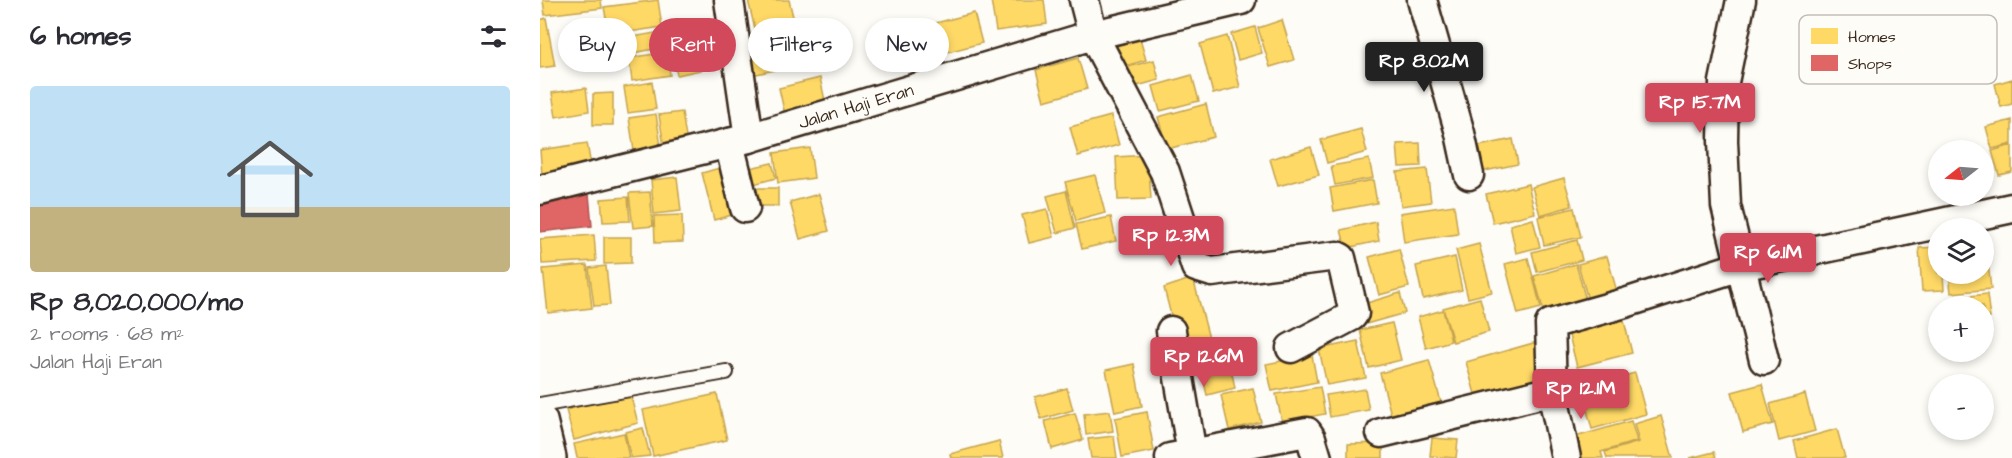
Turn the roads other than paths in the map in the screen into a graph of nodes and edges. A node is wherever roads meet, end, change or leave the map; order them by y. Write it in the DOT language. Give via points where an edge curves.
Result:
graph roads {
  1 [pos="729,0"];
  2 [pos="1084,0"];
  3 [pos="1242,0"];
  4 [pos="1422,0"];
  5 [pos="1741,0"];
  6 [pos="1093,35"];
  7 [pos="739,140"];
  8 [pos="1469,175"];
  9 [pos="540,190"];
  10 [pos="745,208"];
  11 [pos="2012,208"];
  12 [pos="1742,266"];
  13 [pos="1171,331"];
  14 [pos="1291,348"];
  15 [pos="1764,360"];
  16 [pos="726,372"];
  17 [pos="1552,391"];
  18 [pos="540,405"];
  19 [pos="540,421"];
  20 [pos="1381,433"];
  21 [pos="1181,456"];
  22 [pos="549,458"];
  23 [pos="1317,458"];
  24 [pos="1566,458"];
  1 -- 7 [label="street"];
  2 -- 6 [label="street"];
  3 -- 6 [label="street, Jalan Haji Eran"];
  4 -- 8 [label="street"];
  5 -- 12 [label="street" via="1724,82 1723,141 1726,206"];
  6 -- 7 [label="street, Jalan Haji Eran"];
  6 -- 14 [label="street" via="1165,172 1196,267 1212,272 1341,258 1354,313"];
  7 -- 9 [label="street, Jalan Haji Eran"];
  7 -- 10 [label="street"];
  11 -- 12 [label="street"];
  12 -- 15 [label="street"];
  12 -- 17 [label="street" via="1550,324"];
  13 -- 21 [label="street"];
  16 -- 18 [label="lane"];
  17 -- 20 [label="street"];
  17 -- 24 [label="street"];
  19 -- 22 [label="main road"];
  21 -- 23 [label="street" via="1307,432"];
}
